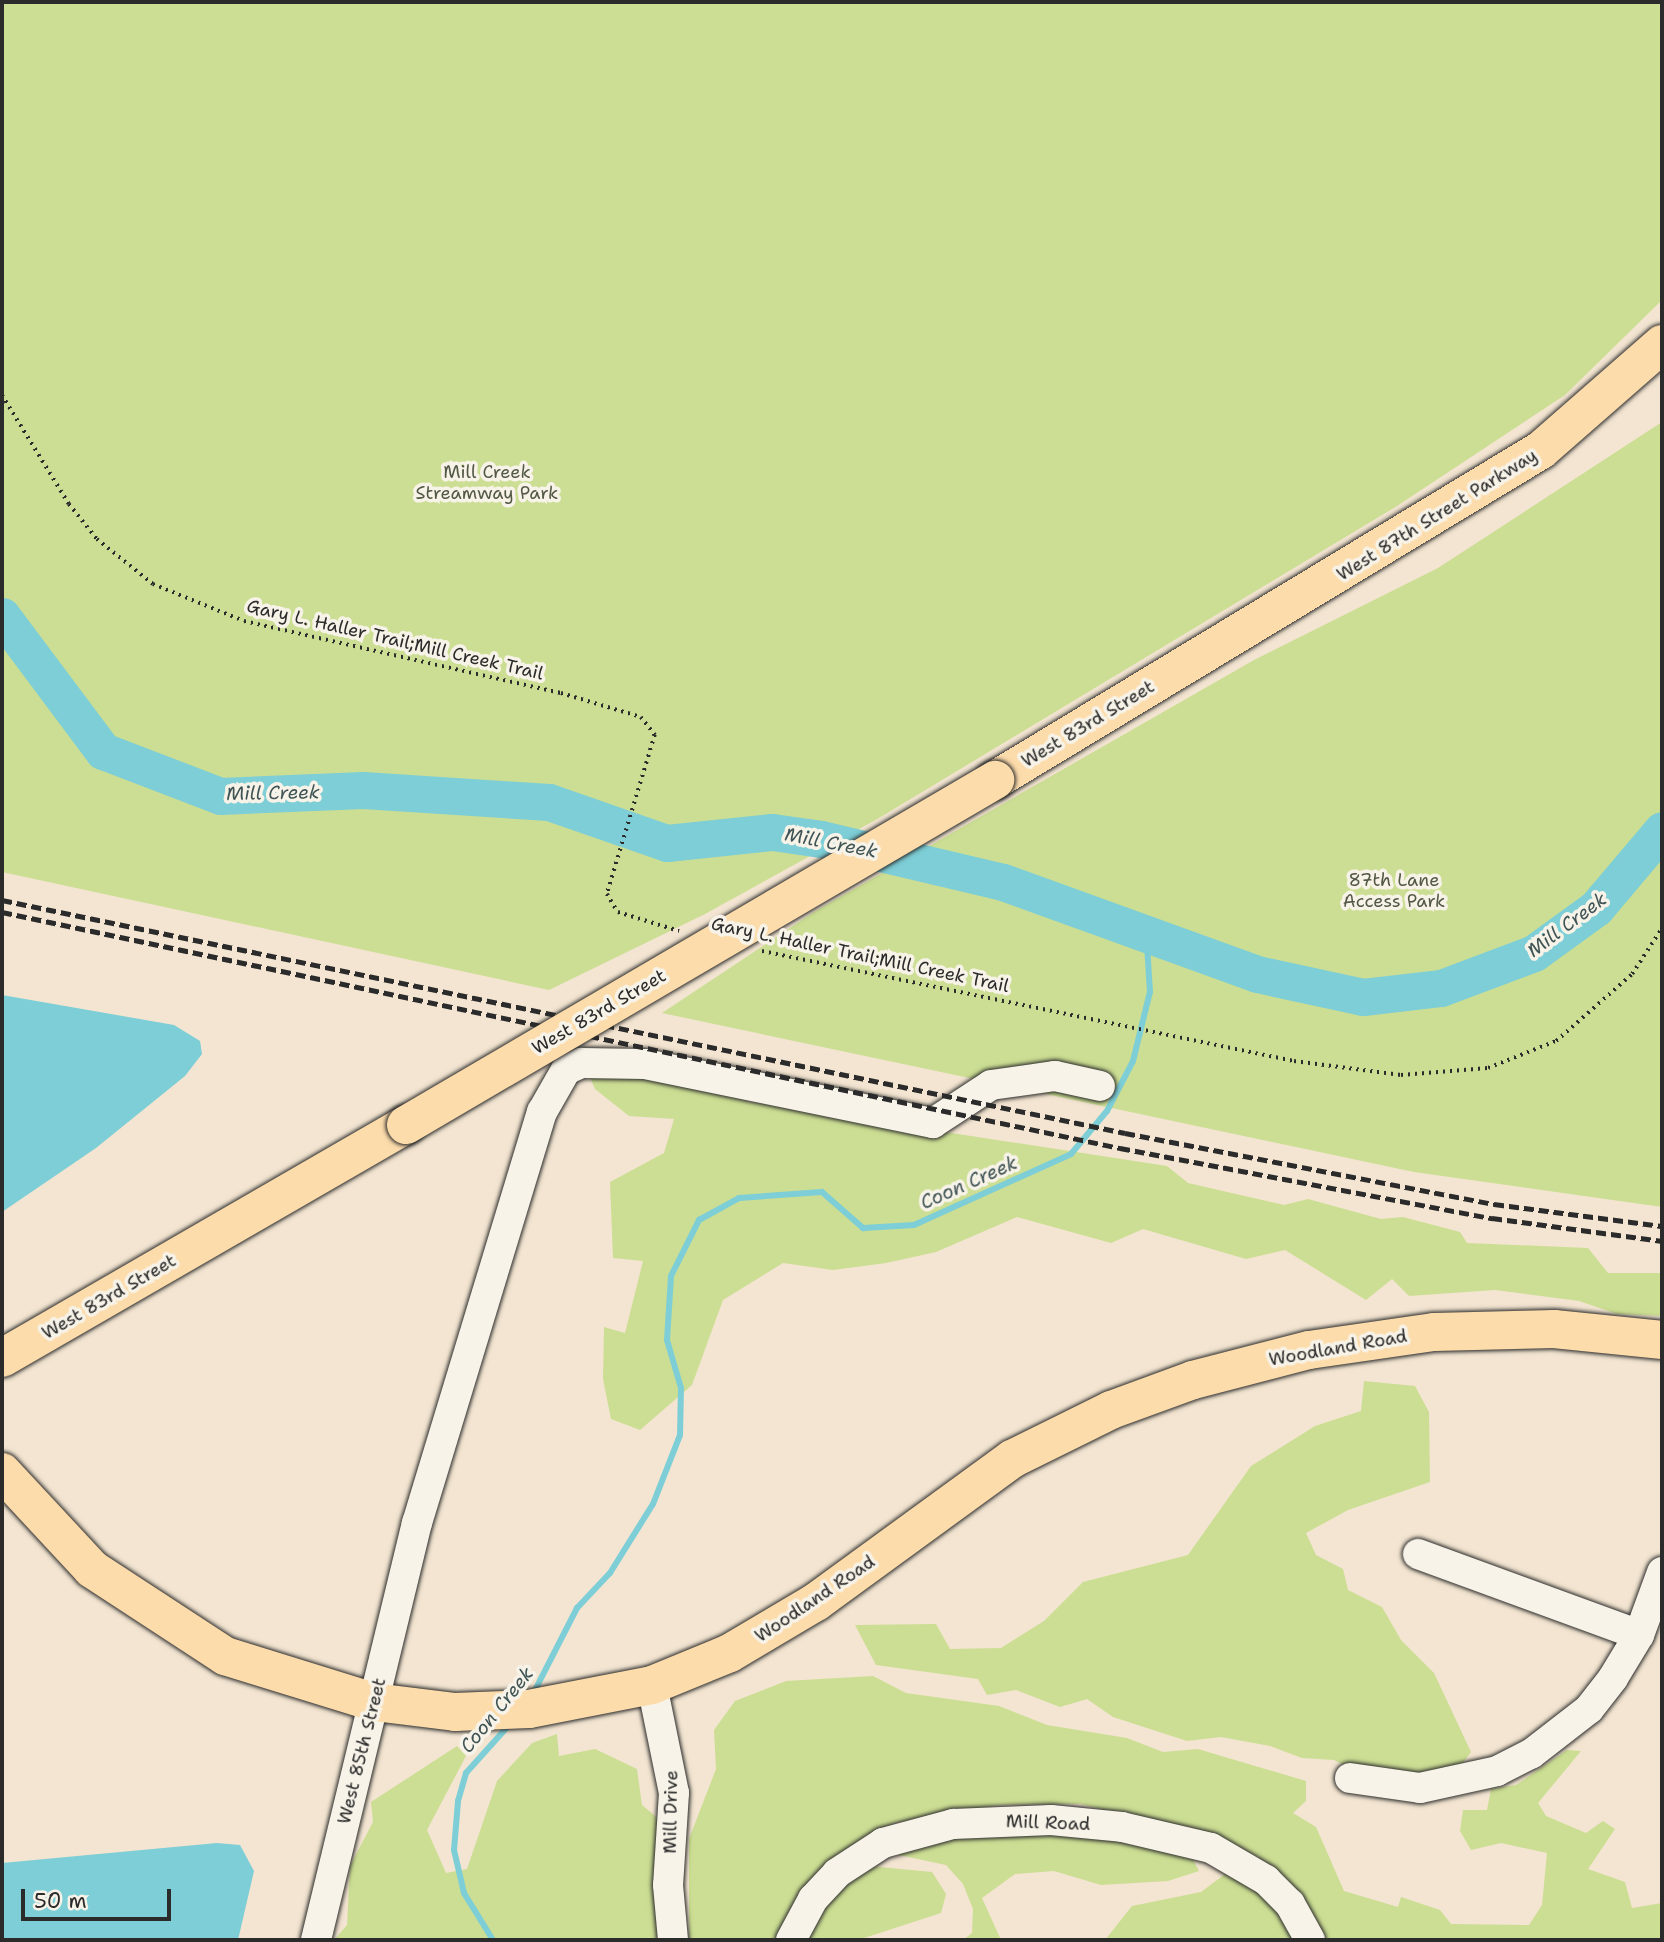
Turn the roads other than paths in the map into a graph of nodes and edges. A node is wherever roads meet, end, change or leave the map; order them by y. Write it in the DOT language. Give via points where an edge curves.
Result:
graph roads {
  1 [pos="1662,344"];
  2 [pos="1193,660"];
  3 [pos="1100,1086"];
  4 [pos="1662,1340"];
  5 [pos="2,1358"];
  6 [pos="2,1472"];
  7 [pos="1418,1555"];
  8 [pos="1662,1572"];
  9 [pos="1639,1635"];
  10 [pos="652,1685"];
  11 [pos="373,1702"];
  12 [pos="1350,1779"];
  13 [pos="316,1940"];
  14 [pos="674,1940"];
  15 [pos="791,1940"];
  16 [pos="1310,1940"];
  1 -- 2 [label="main road, West 87th Street Parkway" via="1541,450"];
  2 -- 5 [label="main road, West 83rd Street, bridge"];
  3 -- 11 [label="street, West 85th Street" via="1055,1076 1004,1082 933,1123 645,1064 581,1062 566,1070 542,1112 417,1523"];
  4 -- 10 [label="main road, Woodland Road" via="1527,1328 1413,1334 1279,1356 1165,1389 1012,1459 774,1630"];
  6 -- 11 [label="main road, Woodland Road" via="92,1569 171,1625 259,1670"];
  7 -- 9 [label="street"];
  8 -- 9 [label="street"];
  9 -- 12 [label="street" via="1589,1709 1531,1754 1497,1770 1420,1788"];
  10 -- 11 [label="main road, Woodland Road" via="604,1698 455,1712"];
  10 -- 14 [label="street, Mill Drive" via="674,1793 668,1885"];
  11 -- 13 [label="street, West 85th Street"];
  15 -- 16 [label="street, Mill Road" via="813,1899 837,1873 883,1843 953,1825 1051,1820 1122,1827 1210,1848 1266,1880 1290,1905"];
}
